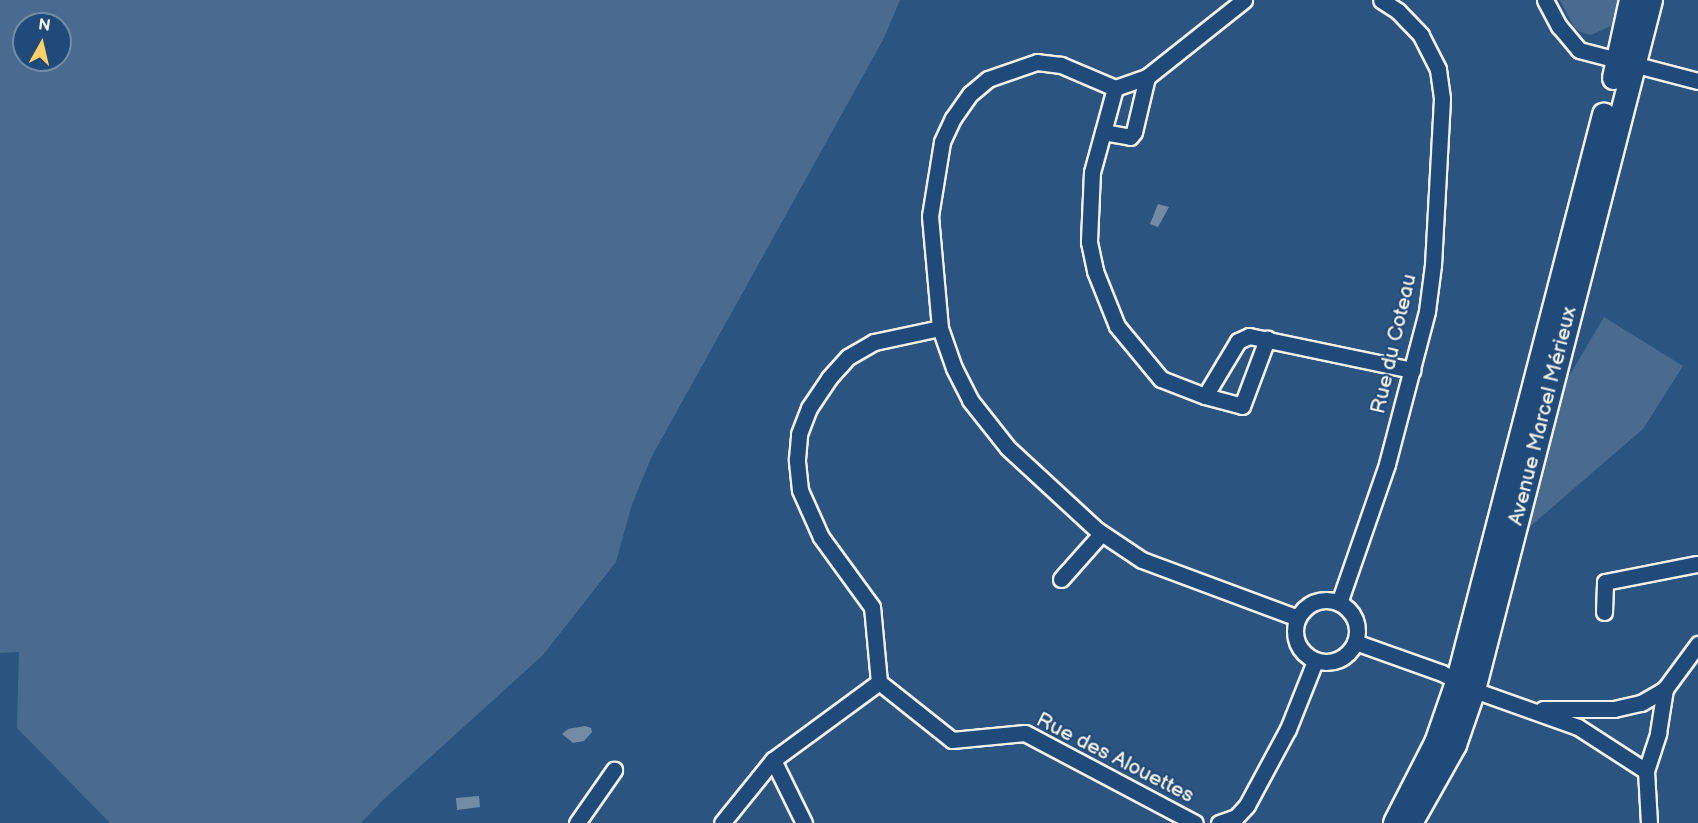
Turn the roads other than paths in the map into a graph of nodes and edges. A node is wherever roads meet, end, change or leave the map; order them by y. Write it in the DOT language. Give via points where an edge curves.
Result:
graph roads {
  1 [pos="1244,0"];
  2 [pos="1381,0"];
  3 [pos="1545,0"];
  4 [pos="1631,0"];
  5 [pos="1651,0"];
  6 [pos="1626,62"];
  7 [pos="1147,77"];
  8 [pos="1698,81"];
  9 [pos="1115,88"];
  10 [pos="1103,132"];
  11 [pos="940,328"];
  12 [pos="1267,339"];
  13 [pos="1412,370"];
  14 [pos="1204,396"];
  15 [pos="1101,534"];
  16 [pos="1698,565"];
  17 [pos="1061,579"];
  18 [pos="1339,603"];
  19 [pos="1604,612"];
  20 [pos="1299,618"];
  21 [pos="1355,642"];
  22 [pos="1698,644"];
  23 [pos="1315,661"];
  24 [pos="879,682"];
  25 [pos="1466,685"];
  26 [pos="1665,689"];
  27 [pos="1525,707"];
  28 [pos="773,760"];
  29 [pos="614,770"];
  30 [pos="1646,771"];
  31 [pos="577,823"];
  32 [pos="722,823"];
  33 [pos="804,823"];
  34 [pos="1195,823"];
  35 [pos="1220,823"];
  36 [pos="1395,823"];
  37 [pos="1411,823"];
  38 [pos="1649,823"];
  1 -- 7 [label="street"];
  2 -- 13 [label="street, Rue du Coteau" via="1421,35 1438,69 1442,98 1433,265 1427,311"];
  3 -- 6 [label="street" via="1559,26 1579,50"];
  4 -- 6 [label="main road, Avenue Marcel Mérieux"];
  5 -- 6 [label="main road, Avenue Marcel Mérieux"];
  6 -- 8 [label="street"];
  6 -- 25 [label="main road, Avenue Marcel Mérieux"];
  7 -- 9 [label="street"];
  7 -- 10 [label="street" via="1130,137"];
  9 -- 10 [label="street"];
  9 -- 11 [label="street" via="1061,65 1037,62 988,79 970,94 942,142 930,216"];
  10 -- 14 [label="street" via="1092,172 1088,213 1089,242 1105,301 1117,326 1161,379"];
  11 -- 15 [label="street" via="970,399 1008,448"];
  11 -- 24 [label="street" via="873,342 848,357 809,408 799,434 800,490 821,537 872,607"];
  12 -- 13 [label="street"];
  12 -- 14 [label="street" via="1249,336 1238,341"];
  12 -- 14 [label="street" via="1242,406"];
  13 -- 18 [label="street, Rue du Coteau" via="1378,493"];
  15 -- 17 [label="street"];
  15 -- 20 [label="street" via="1142,561"];
  16 -- 19 [label="street" via="1605,582"];
  18 -- 20 [label="street" via="1318,601"];
  18 -- 21 [label="street" via="1354,617"];
  20 -- 23 [label="street" via="1296,641"];
  21 -- 23 [label="street" via="1340,660"];
  21 -- 25 [label="street"];
  22 -- 26 [label="street"];
  23 -- 35 [label="street" via="1287,729 1247,805 1236,817"];
  24 -- 28 [label="street"];
  24 -- 34 [label="street, Rue des Alouettes" via="952,740 1024,733"];
  25 -- 27 [label="street"];
  25 -- 36 [label="main road, Avenue Marcel Mérieux"];
  25 -- 37 [label="main road, Avenue Marcel Mérieux" via="1455,745"];
  26 -- 27 [label="street" via="1641,702 1614,709 1568,711"];
  26 -- 30 [label="street" via="1658,733"];
  27 -- 30 [label="street" via="1578,727"];
  28 -- 32 [label="street"];
  28 -- 33 [label="street"];
  29 -- 31 [label="street"];
  30 -- 38 [label="street"];
}
